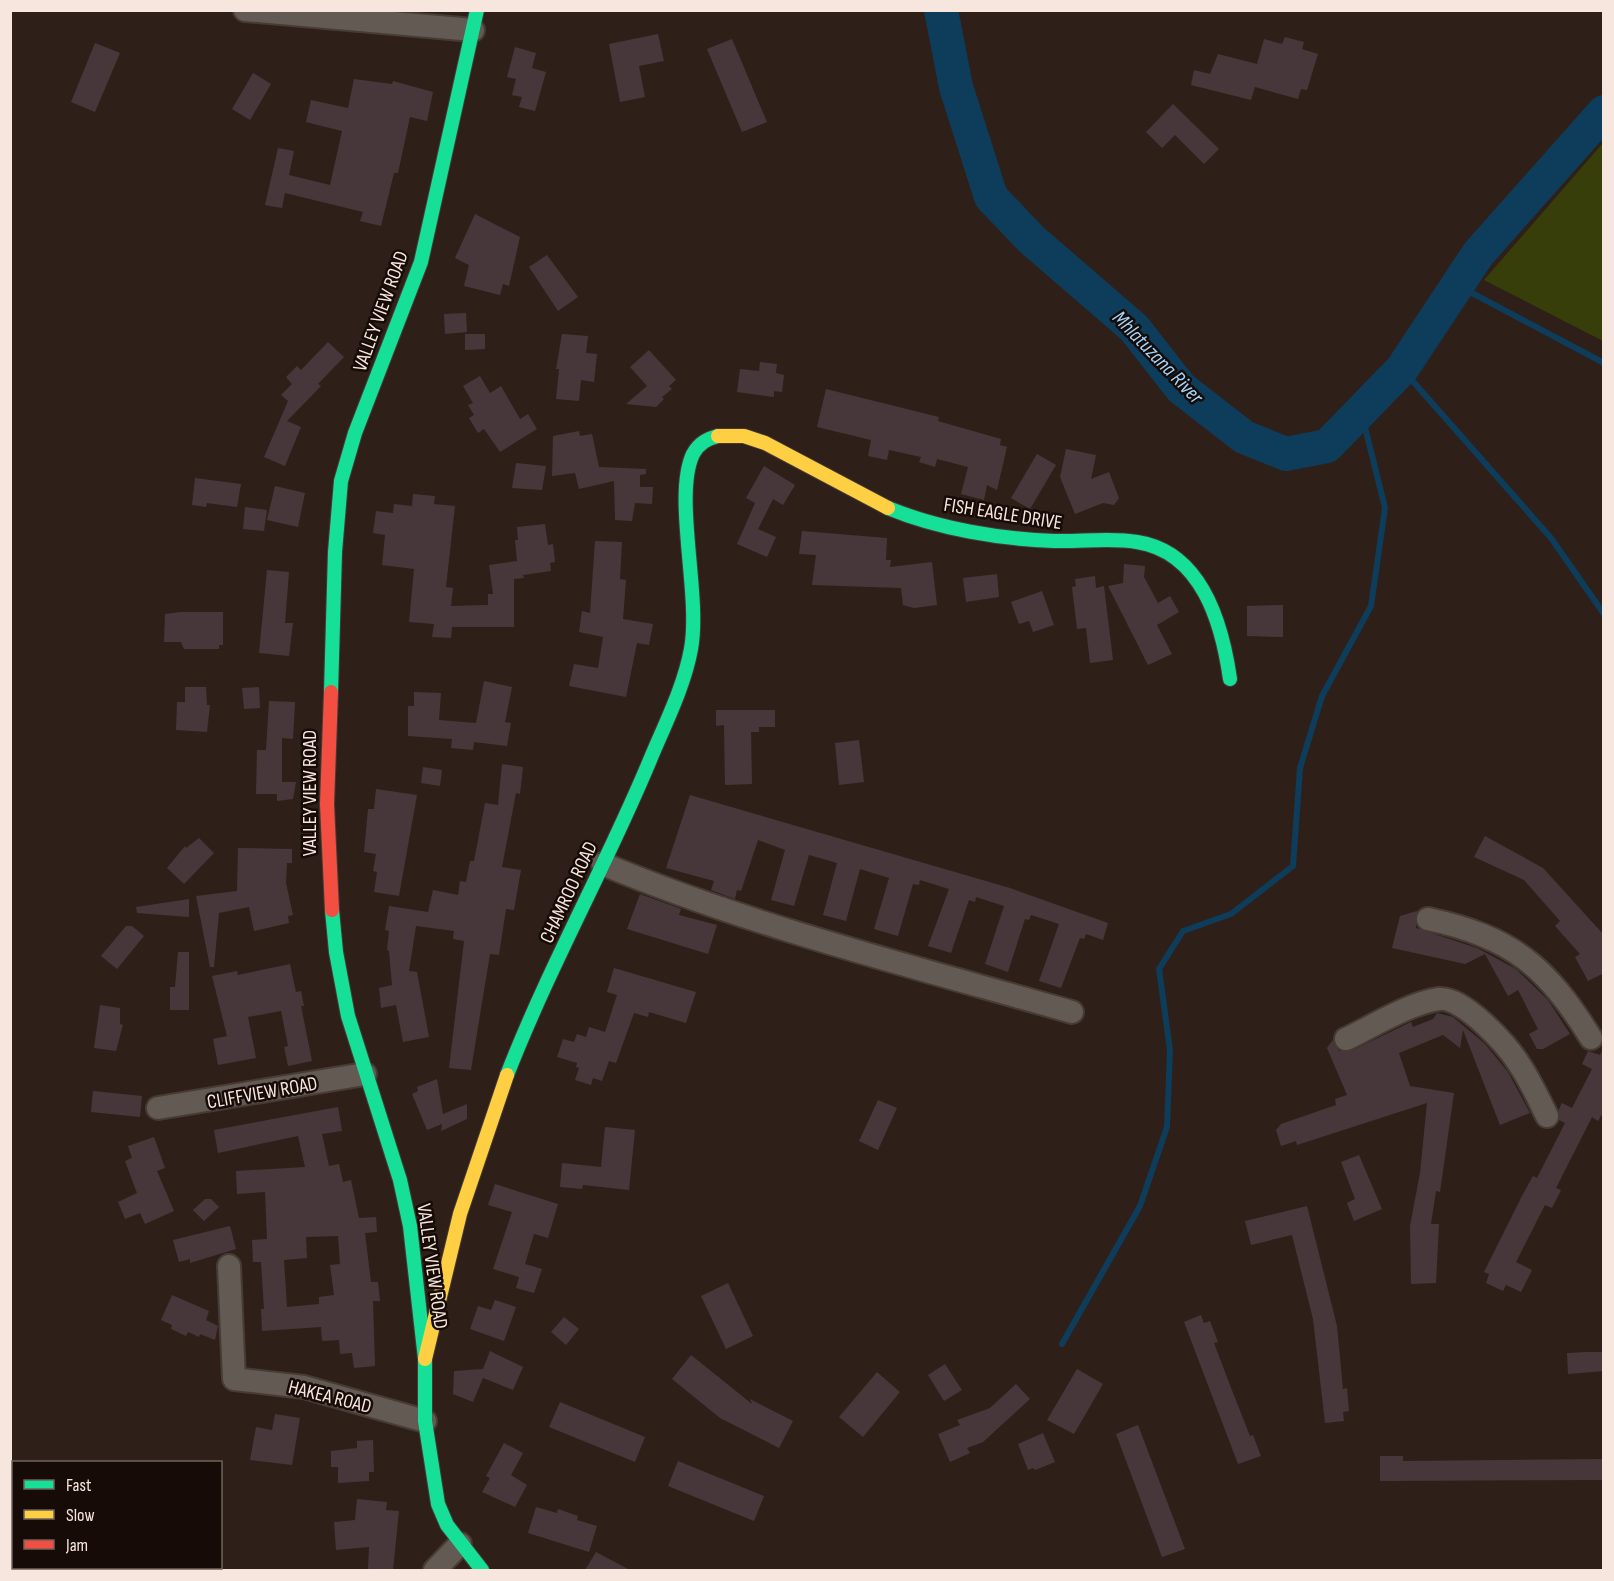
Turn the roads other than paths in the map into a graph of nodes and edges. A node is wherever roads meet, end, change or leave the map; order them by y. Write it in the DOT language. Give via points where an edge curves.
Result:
graph roads {
  1 [pos="245,10"];
  2 [pos="475,20"];
  3 [pos="705,440"];
  4 [pos="1230,679"];
  5 [pos="603,864"];
  6 [pos="1428,920"];
  7 [pos="1072,1012"];
  8 [pos="1591,1038"];
  9 [pos="1346,1039"];
  10 [pos="365,1074"];
  11 [pos="158,1108"];
  12 [pos="1546,1116"];
  13 [pos="229,1266"];
  14 [pos="425,1359"];
  15 [pos="425,1421"];
  16 [pos="460,1544"];
  17 [pos="435,1570"];
  18 [pos="482,1570"];
  1 -- 2 [label="street"];
  2 -- 10 [label="street, VALLEY VIEW ROAD" via="421,262 355,433 341,482 327,804 329,882 342,984"];
  3 -- 4 [label="street, FISH EAGLE DRIVE" via="738,434 770,445 862,496 921,520 1047,542 1138,542 1159,548 1196,579 1209,597 1226,646"];
  3 -- 5 [label="street, CHAMROO ROAD" via="693,453 690,465 694,617 689,660"];
  5 -- 7 [label="street" via="683,896"];
  5 -- 14 [label="street, CHAMROO ROAD" via="507,1074 451,1245"];
  6 -- 8 [label="street" via="1489,936 1518,952 1546,976"];
  9 -- 12 [label="street" via="1423,1004 1441,999 1452,1001 1479,1020 1512,1054"];
  10 -- 11 [label="street, CLIFFVIEW ROAD"];
  10 -- 14 [label="street, VALLEY VIEW ROAD" via="397,1169 410,1226"];
  13 -- 15 [label="street, HAKEA ROAD" via="234,1379 304,1387"];
  14 -- 15 [label="street, VALLEY VIEW ROAD"];
  15 -- 16 [label="street, VALLEY VIEW ROAD" via="438,1504"];
  16 -- 17 [label="street"];
  16 -- 18 [label="street, VALLEY VIEW ROAD"];
}
